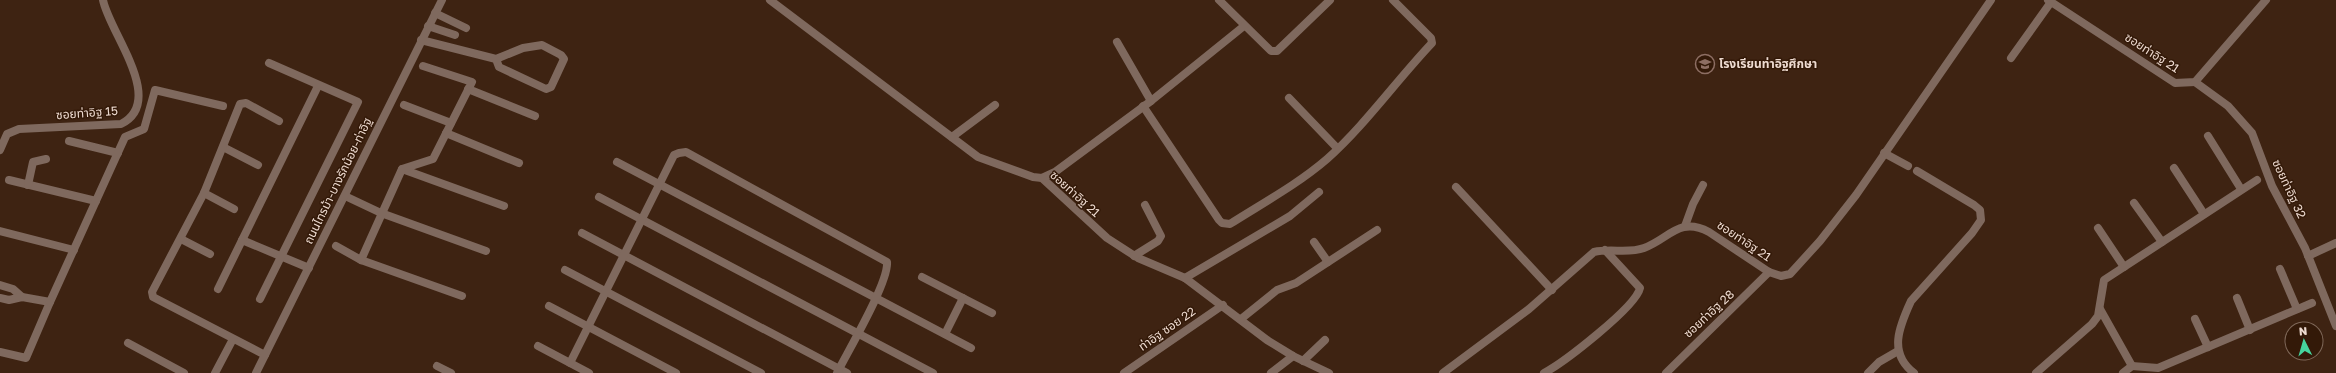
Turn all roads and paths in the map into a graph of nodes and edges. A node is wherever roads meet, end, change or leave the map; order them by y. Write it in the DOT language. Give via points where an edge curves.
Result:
graph roads {
  1 [pos="103,0"];
  2 [pos="442,0"];
  3 [pos="770,0"];
  4 [pos="1219,0"];
  5 [pos="1330,0"];
  6 [pos="1392,0"];
  7 [pos="1991,0"];
  8 [pos="2266,0"];
  9 [pos="2050,1"];
  10 [pos="435,13"];
  11 [pos="428,26"];
  12 [pos="1244,26"];
  13 [pos="466,28"];
  14 [pos="455,35"];
  15 [pos="421,40"];
  16 [pos="1117,42"];
  17 [pos="2011,58"];
  18 [pos="496,59"];
  19 [pos="269,63"];
  20 [pos="423,66"];
  21 [pos="2195,82"];
  22 [pos="318,86"];
  23 [pos="468,89"];
  24 [pos="1289,98"];
  25 [pos="1151,101"];
  26 [pos="404,105"];
  27 [pos="223,106"];
  28 [pos="995,106"];
  29 [pos="1143,106"];
  30 [pos="535,116"];
  31 [pos="279,121"];
  32 [pos="451,123"];
  33 [pos="446,133"];
  34 [pos="2208,136"];
  35 [pos="952,137"];
  36 [pos="68,140"];
  37 [pos="223,147"];
  38 [pos="1337,148"];
  39 [pos="0,150"];
  40 [pos="118,153"];
  41 [pos="1884,153"];
  42 [pos="46,159"];
  43 [pos="618,162"];
  44 [pos="519,163"];
  45 [pos="258,165"];
  46 [pos="1908,166"];
  47 [pos="2174,168"];
  48 [pos="402,169"];
  49 [pos="1917,171"];
  50 [pos="1042,178"];
  51 [pos="9,180"];
  52 [pos="2258,180"];
  53 [pos="661,184"];
  54 [pos="28,185"];
  55 [pos="1703,185"];
  56 [pos="1456,187"];
  57 [pos="2241,189"];
  58 [pos="1318,192"];
  59 [pos="204,193"];
  60 [pos="345,196"];
  61 [pos="599,197"];
  62 [pos="96,201"];
  63 [pos="2134,203"];
  64 [pos="1144,205"];
  65 [pos="504,206"];
  66 [pos="234,208"];
  67 [pos="381,213"];
  68 [pos="2204,214"];
  69 [pos="643,220"];
  70 [pos="1685,226"];
  71 [pos="2098,228"];
  72 [pos="1377,230"];
  73 [pos="0,231"];
  74 [pos="582,233"];
  75 [pos="181,239"];
  76 [pos="242,240"];
  77 [pos="1314,242"];
  78 [pos="2162,242"];
  79 [pos="2336,243"];
  80 [pos="336,246"];
  81 [pos="74,250"];
  82 [pos="1605,250"];
  83 [pos="486,251"];
  84 [pos="210,254"];
  85 [pos="624,256"];
  86 [pos="1134,256"];
  87 [pos="2308,256"];
  88 [pos="281,257"];
  89 [pos="361,260"];
  90 [pos="1328,262"];
  91 [pos="2124,266"];
  92 [pos="309,268"];
  93 [pos="2280,269"];
  94 [pos="565,270"];
  95 [pos="1769,272"];
  96 [pos="922,277"];
  97 [pos="1185,278"];
  98 [pos="0,285"];
  99 [pos="218,289"];
  100 [pos="1552,290"];
  101 [pos="606,292"];
  102 [pos="462,296"];
  103 [pos="22,297"];
  104 [pos="875,297"];
  105 [pos="0,298"];
  106 [pos="963,298"];
  107 [pos="2237,298"];
  108 [pos="260,299"];
  109 [pos="50,302"];
  110 [pos="2312,303"];
  111 [pos="1223,305"];
  112 [pos="549,306"];
  113 [pos="2100,309"];
  114 [pos="2297,309"];
  115 [pos="992,313"];
  116 [pos="1242,319"];
  117 [pos="2194,319"];
  118 [pos="2336,326"];
  119 [pos="588,327"];
  120 [pos="2250,330"];
  121 [pos="857,333"];
  122 [pos="945,334"];
  123 [pos="233,339"];
  124 [pos="1325,340"];
  125 [pos="128,343"];
  126 [pos="538,346"];
  127 [pos="2208,347"];
  128 [pos="971,348"];
  129 [pos="1898,351"];
  130 [pos="0,352"];
  131 [pos="265,355"];
  132 [pos="1293,356"];
  133 [pos="1303,361"];
  134 [pos="570,363"];
  135 [pos="437,366"];
  136 [pos="2132,366"];
  137 [pos="838,371"];
  138 [pos="2159,371"];
  139 [pos="184,373"];
  140 [pos="215,373"];
  141 [pos="256,373"];
  142 [pos="451,373"];
  143 [pos="589,373"];
  144 [pos="676,373"];
  145 [pos="761,373"];
  146 [pos="846,373"];
  147 [pos="933,373"];
  148 [pos="1124,373"];
  149 [pos="1271,373"];
  150 [pos="1329,373"];
  151 [pos="1443,373"];
  152 [pos="1544,373"];
  153 [pos="1666,373"];
  154 [pos="1868,373"];
  155 [pos="1914,373"];
  156 [pos="2036,373"];
  157 [pos="2123,373"];
  1 -- 39 [label="street, ซอยท่าอิฐ 15" via="112,26 133,66 138,101 131,119 121,124 19,129 7,134"];
  2 -- 10 [label="street, ถนนไทรม้า-บางรักน้อย-ท่าอิฐ"];
  3 -- 35 [label="street, ซอยท่าอิฐ 21"];
  4 -- 12 [label="street"];
  5 -- 12 [label="street" via="1277,51 1271,51"];
  6 -- 38 [label="street" via="1431,38 1432,43"];
  7 -- 41 [label="street, ซอยท่าอิฐ 21"];
  8 -- 21 [label="street"];
  9 -- 17 [label="street"];
  9 -- 21 [label="street, ซอยท่าอิฐ 21" via="2175,83"];
  10 -- 11 [label="street, ถนนไทรม้า-บางรักน้อย-ท่าอิฐ"];
  10 -- 13 [label="street"];
  11 -- 14 [label="street"];
  11 -- 15 [label="street, ถนนไทรม้า-บางรักน้อย-ท่าอิฐ"];
  12 -- 25 [label="street"];
  15 -- 18 [label="street"];
  15 -- 60 [label="street, ถนนไทรม้า-บางรักน้อย-ท่าอิฐ"];
  16 -- 25 [label="street"];
  18 -- 18 [label="street" via="523,48 542,45 564,59 551,87 546,89 500,67"];
  19 -- 22 [label="street"];
  20 -- 23 [label="street" via="472,82"];
  21 -- 87 [label="street, ซอยท่าอิฐ 32" via="2228,106 2252,133 2272,186"];
  22 -- 76 [label="street"];
  22 -- 88 [label="street" via="358,102"];
  23 -- 30 [label="street"];
  23 -- 32 [label="street"];
  24 -- 38 [label="street"];
  25 -- 29 [label="street"];
  26 -- 32 [label="street"];
  27 -- 40 [label="street" via="155,90 144,128 125,137"];
  28 -- 35 [label="street"];
  29 -- 38 [label="street" via="1222,223 1230,224 1300,180"];
  29 -- 50 [label="street" via="1055,172"];
  31 -- 37 [label="street" via="246,103 240,104"];
  32 -- 33 [label="street"];
  33 -- 44 [label="street"];
  33 -- 48 [label="street" via="433,159"];
  34 -- 57 [label="street"];
  35 -- 50 [label="street, ซอยท่าอิฐ 21" via="978,157"];
  36 -- 40 [label="street"];
  37 -- 45 [label="street"];
  37 -- 59 [label="street"];
  40 -- 62 [label="street"];
  41 -- 46 [label="street"];
  41 -- 95 [label="street, ซอยท่าอิฐ 21" via="1856,195 1796,268 1785,275"];
  42 -- 54 [label="street" via="33,162"];
  43 -- 53 [label="street"];
  47 -- 68 [label="street"];
  48 -- 65 [label="street"];
  48 -- 67 [label="street"];
  49 -- 129 [label="street" via="1974,205 1980,210 1981,220 1911,301 1900,332"];
  50 -- 86 [label="street, ซอยท่าอิฐ 21" via="1107,238"];
  51 -- 54 [label="street"];
  52 -- 57 [label="street"];
  53 -- 69 [label="street"];
  53 -- 104 [label="street"];
  53 -- 104 [label="street" via="674,155 686,152 882,257 888,268"];
  54 -- 62 [label="street"];
  55 -- 70 [label="street"];
  56 -- 100 [label="street"];
  57 -- 68 [label="street"];
  58 -- 97 [label="street" via="1290,216"];
  59 -- 66 [label="street"];
  59 -- 75 [label="street"];
  60 -- 67 [label="street"];
  60 -- 92 [label="street, ถนนไทรม้า-บางรักน้อย-ท่าอิฐ"];
  61 -- 69 [label="street"];
  62 -- 81 [label="street"];
  63 -- 78 [label="street"];
  64 -- 86 [label="street" via="1161,236 1158,241"];
  67 -- 83 [label="street"];
  67 -- 89 [label="street"];
  68 -- 78 [label="street"];
  69 -- 85 [label="street"];
  69 -- 121 [label="street"];
  70 -- 82 [label="street" via="1644,248 1627,251"];
  70 -- 95 [label="street, ซอยท่าอิฐ 21" via="1698,226"];
  71 -- 91 [label="street"];
  72 -- 90 [label="street"];
  73 -- 81 [label="street"];
  74 -- 85 [label="street"];
  75 -- 84 [label="street"];
  75 -- 123 [label="street" via="152,295"];
  76 -- 88 [label="street"];
  76 -- 99 [label="street"];
  77 -- 90 [label="street"];
  78 -- 91 [label="street"];
  79 -- 87 [label="street"];
  80 -- 89 [label="street"];
  81 -- 109 [label="street"];
  82 -- 100 [label="street" via="1594,252"];
  82 -- 152 [label="street" via="1636,282 1640,288 1639,295 1613,321"];
  85 -- 101 [label="street"];
  85 -- 137 [label="street"];
  86 -- 97 [label="street, ซอยท่าอิฐ 21"];
  87 -- 118 [label="street, ซอยท่าอิฐ 32"];
  88 -- 92 [label="street"];
  88 -- 108 [label="street"];
  89 -- 102 [label="street"];
  90 -- 116 [label="street" via="1296,283 1277,290"];
  91 -- 113 [label="street" via="2104,280"];
  92 -- 131 [label="street, ถนนไทรม้า-บางรักน้อย-ท่าอิฐ"];
  93 -- 114 [label="street"];
  94 -- 101 [label="street"];
  95 -- 153 [label="street, ซอยท่าอิฐ 28"];
  96 -- 106 [label="street"];
  97 -- 111 [label="street, ซอยท่าอิฐ 21"];
  98 -- 103 [label="street" via="13,289"];
  100 -- 151 [label="street"];
  101 -- 119 [label="street"];
  101 -- 145 [label="street"];
  103 -- 105 [label="street" via="9,300"];
  103 -- 109 [label="street"];
  104 -- 121 [label="street"];
  104 -- 122 [label="street"];
  106 -- 115 [label="street"];
  106 -- 122 [label="street"];
  107 -- 120 [label="street"];
  109 -- 130 [label="street" via="26,358"];
  110 -- 114 [label="street"];
  111 -- 116 [label="street, ซอยท่าอิฐ 21"];
  111 -- 148 [label="street, ท่าอิฐ ซอย 22"];
  112 -- 119 [label="street"];
  113 -- 136 [label="street"];
  113 -- 156 [label="street" via="2092,324"];
  114 -- 120 [label="street"];
  116 -- 132 [label="street, ซอยท่าอิฐ 21" via="1267,340"];
  117 -- 127 [label="street"];
  119 -- 134 [label="street"];
  119 -- 144 [label="street"];
  120 -- 127 [label="street"];
  121 -- 137 [label="street"];
  121 -- 147 [label="street"];
  122 -- 128 [label="street"];
  123 -- 131 [label="street"];
  123 -- 140 [label="street"];
  124 -- 133 [label="street"];
  125 -- 139 [label="street"];
  126 -- 134 [label="street"];
  127 -- 138 [label="street"];
  129 -- 154 [label="street" via="1879,362"];
  129 -- 155 [label="street" via="1906,367"];
  131 -- 141 [label="street, ถนนไทรม้า-บางรักน้อย-ท่าอิฐ"];
  132 -- 133 [label="street, ซอยท่าอิฐ 21"];
  132 -- 149 [label="street"];
  133 -- 150 [label="street, ซอยท่าอิฐ 21"];
  134 -- 143 [label="street"];
  135 -- 142 [label="street"];
  136 -- 138 [label="street"];
  136 -- 157 [label="street"];
  137 -- 146 [label="street"];
}
